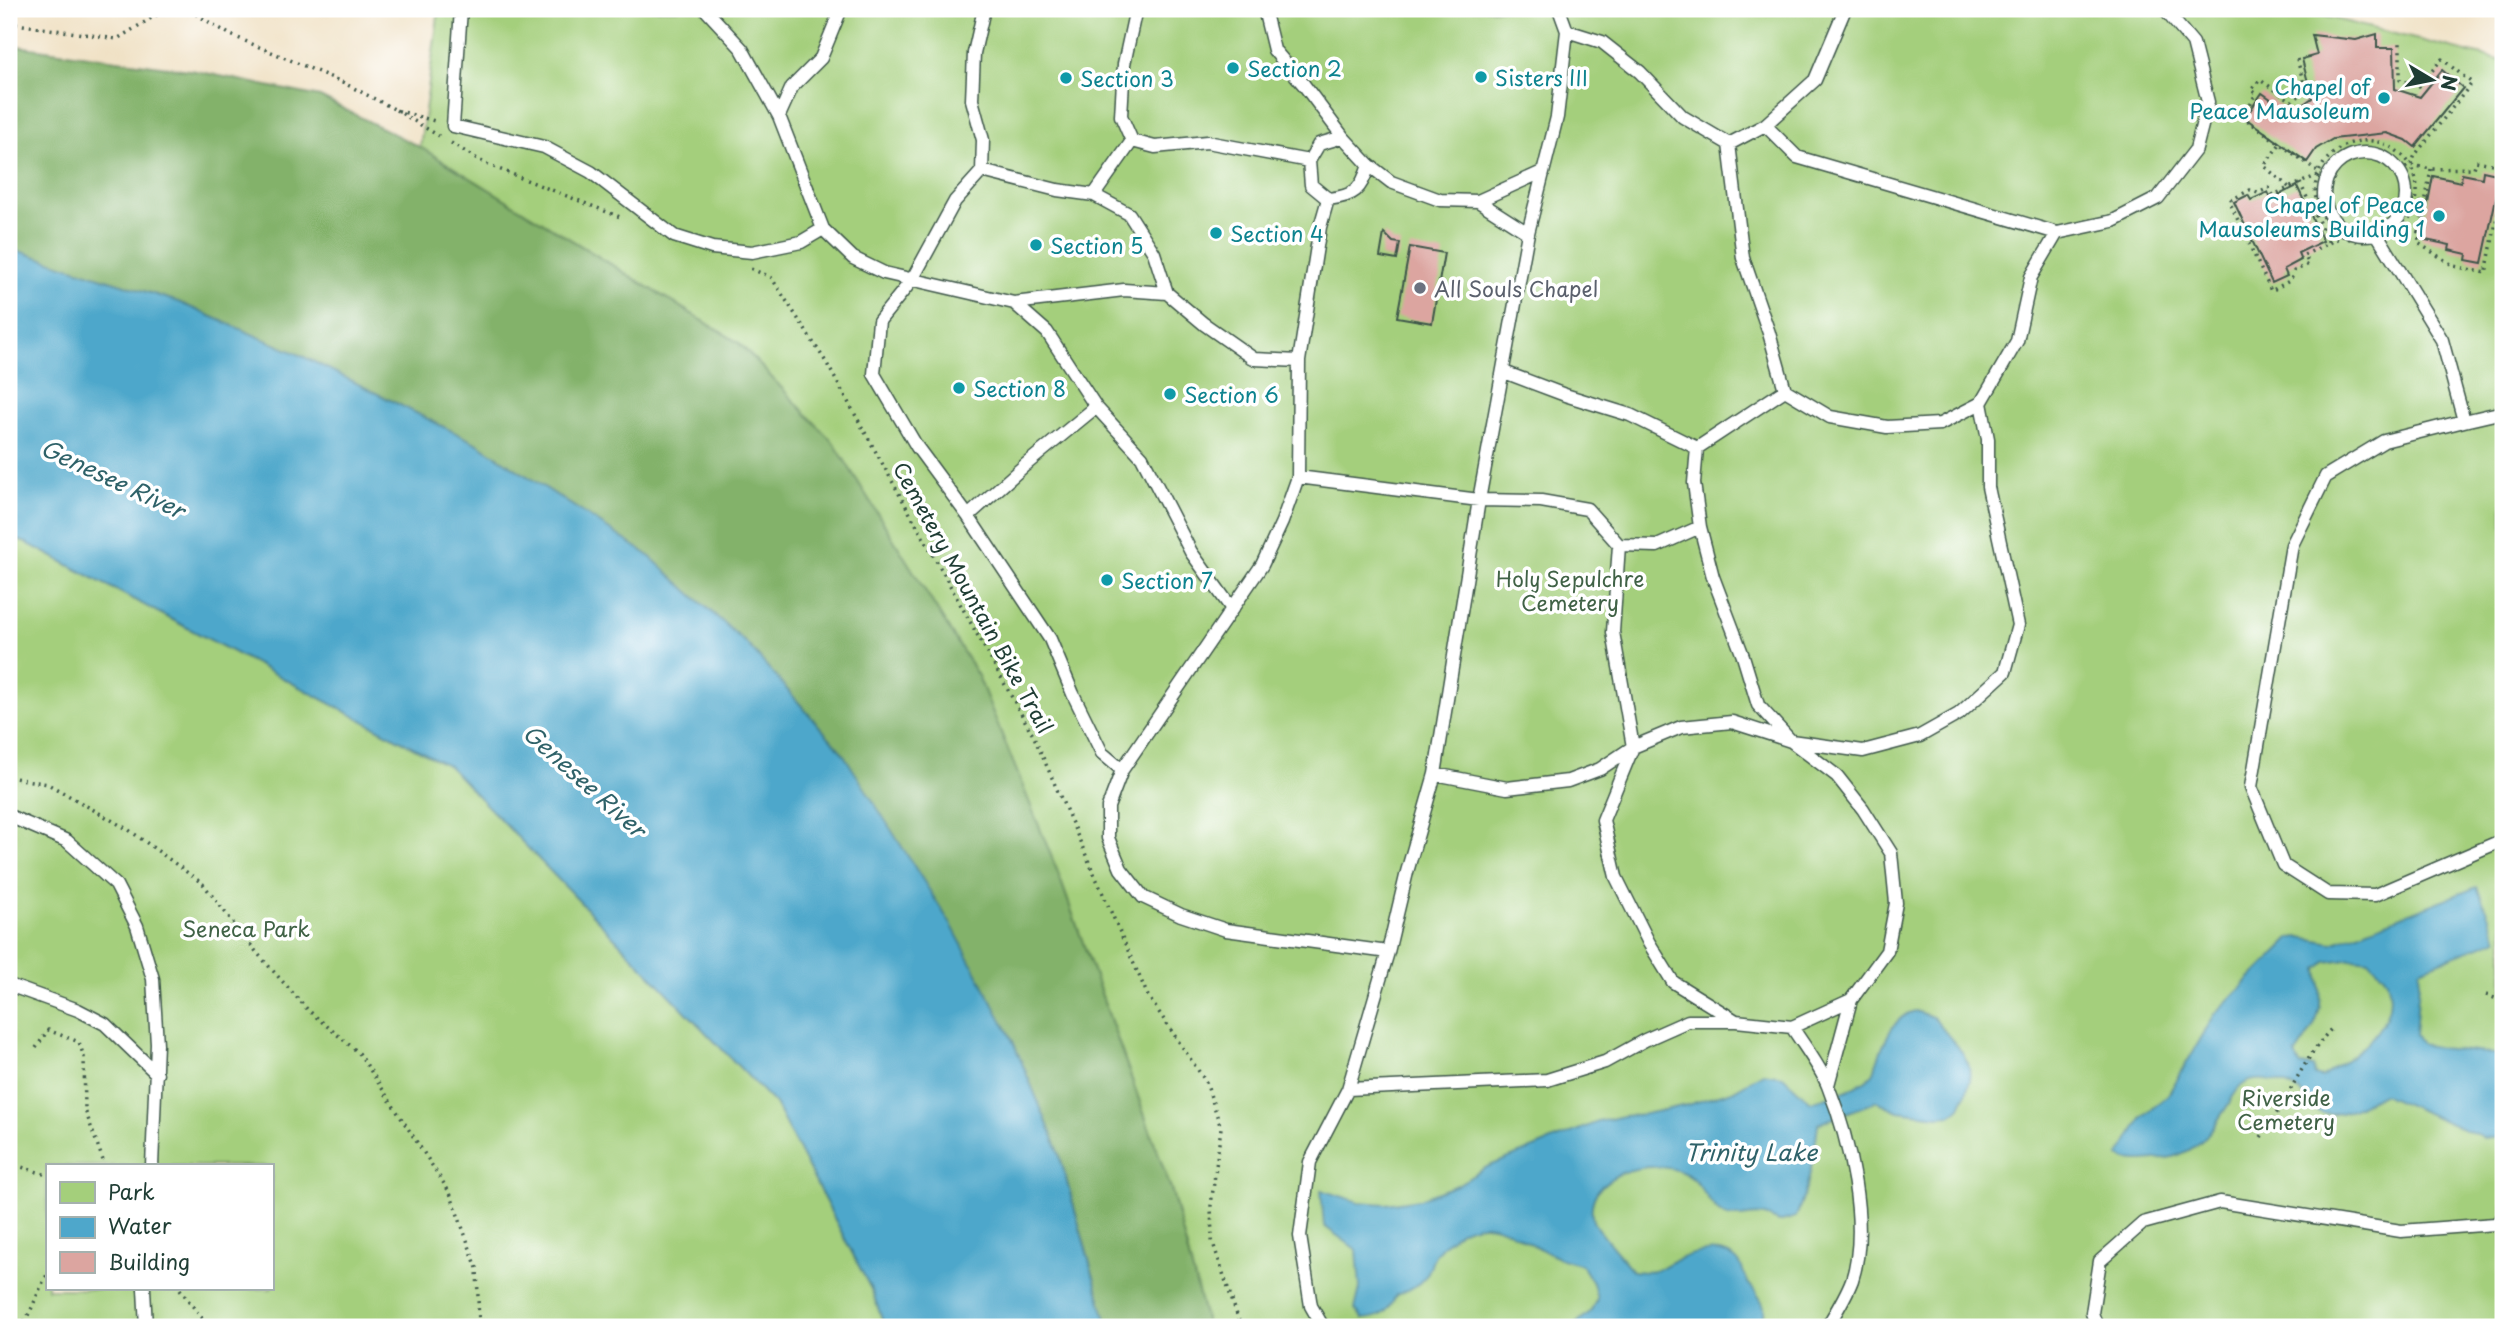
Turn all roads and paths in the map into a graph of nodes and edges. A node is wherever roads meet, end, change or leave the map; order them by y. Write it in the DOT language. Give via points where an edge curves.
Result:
graph roads {
  1 [pos="461,9"];
  2 [pos="705,9"];
  3 [pos="841,9"];
  4 [pos="984,9"];
  5 [pos="1139,9"];
  6 [pos="1264,9"];
  7 [pos="1559,9"];
  8 [pos="1845,9"];
  9 [pos="2164,9"];
  10 [pos="9,23"];
  11 [pos="1567,31"];
  12 [pos="2400,43"];
  13 [pos="2297,59"];
  14 [pos="396,110"];
  15 [pos="779,117"];
  16 [pos="1765,125"];
  17 [pos="453,126"];
  18 [pos="1343,137"];
  19 [pos="1132,141"];
  20 [pos="1729,144"];
  21 [pos="2280,145"];
  22 [pos="1310,161"];
  23 [pos="1369,165"];
  24 [pos="2503,166"];
  25 [pos="2405,167"];
  26 [pos="2431,169"];
  27 [pos="982,171"];
  28 [pos="1542,172"];
  29 [pos="2319,174"];
  30 [pos="2300,183"];
  31 [pos="2503,187"];
  32 [pos="2290,188"];
  33 [pos="1094,195"];
  34 [pos="1328,199"];
  35 [pos="1478,201"];
  36 [pos="2411,201"];
  37 [pos="2425,203"];
  38 [pos="2497,217"];
  39 [pos="2503,217"];
  40 [pos="628,220"];
  41 [pos="2404,226"];
  42 [pos="823,229"];
  43 [pos="2420,232"];
  44 [pos="1528,233"];
  45 [pos="2057,233"];
  46 [pos="2342,236"];
  47 [pos="2379,237"];
  48 [pos="2329,243"];
  49 [pos="745,266"];
  50 [pos="912,280"];
  51 [pos="1167,293"];
  52 [pos="1014,303"];
  53 [pos="1299,360"];
  54 [pos="1504,372"];
  55 [pos="1785,390"];
  56 [pos="1981,403"];
  57 [pos="1096,407"];
  58 [pos="2503,412"];
  59 [pos="2463,421"];
  60 [pos="1697,447"];
  61 [pos="1298,477"];
  62 [pos="1479,500"];
  63 [pos="968,516"];
  64 [pos="1700,527"];
  65 [pos="1619,545"];
  66 [pos="1232,609"];
  67 [pos="1791,741"];
  68 [pos="1633,747"];
  69 [pos="1122,770"];
  70 [pos="1435,774"];
  71 [pos="9,777"];
  72 [pos="9,816"];
  73 [pos="2503,840"];
  74 [pos="1388,952"];
  75 [pos="9,985"];
  76 [pos="2486,995"];
  77 [pos="1851,1000"];
  78 [pos="2503,1001"];
  79 [pos="1736,1021"];
  80 [pos="1792,1027"];
  81 [pos="2332,1028"];
  82 [pos="36,1048"];
  83 [pos="157,1073"];
  84 [pos="1828,1085"];
  85 [pos="1348,1089"];
  86 [pos="2260,1137"];
  87 [pos="9,1163"];
  88 [pos="104,1164"];
  89 [pos="152,1164"];
  90 [pos="46,1175"];
  91 [pos="2503,1218"];
  92 [pos="46,1277"];
  93 [pos="144,1290"];
  94 [pos="181,1290"];
  95 [pos="20,1327"];
  96 [pos="146,1327"];
  97 [pos="213,1327"];
  98 [pos="479,1327"];
  99 [pos="1241,1327"];
  100 [pos="1323,1327"];
  101 [pos="1827,1327"];
  102 [pos="2097,1327"];
  1 -- 17 [label="lane"];
  2 -- 15 [label="lane" via="741,49"];
  3 -- 15 [label="lane" via="821,58 792,87"];
  4 -- 27 [label="lane" via="974,53 972,100 983,139"];
  5 -- 19 [label="lane" via="1124,64 1121,116"];
  6 -- 18 [label="lane" via="1274,50"];
  7 -- 11 [label="lane"];
  8 -- 16 [label="lane" via="1815,80"];
  9 -- 45 [label="lane" via="2193,43 2207,102 2196,149 2158,198 2113,221"];
  10 -- 14 [label="path" via="117,39 158,14 192,12 231,35"];
  11 -- 20 [label="lane" via="1602,42 1640,72 1682,117"];
  11 -- 28 [label="lane" via="1557,117"];
  12 -- 25 [label="path" via="2400,80 2419,86 2442,59 2472,83"];
  13 -- 21 [label="path" via="2306,91 2291,101 2260,80 2244,118"];
  14 -- 17 [label="path"];
  14 -- 40 [label="path" via="486,164"];
  15 -- 42 [label="lane"];
  16 -- 20 [label="lane"];
  16 -- 45 [label="lane" via="1797,158"];
  17 -- 42 [label="lane" via="544,147 591,172 674,236 712,248 752,252 801,242"];
  18 -- 22 [label="lane" via="1319,144"];
  18 -- 23 [label="lane"];
  19 -- 22 [label="lane" via="1155,148 1207,142"];
  19 -- 33 [label="lane"];
  20 -- 55 [label="lane" via="1743,258"];
  21 -- 29 [label="path"];
  21 -- 32 [label="path" via="2264,166"];
  22 -- 34 [label="lane" via="1311,185"];
  23 -- 34 [label="lane" via="1363,184 1348,197"];
  23 -- 35 [label="lane" via="1391,182 1440,200"];
  24 -- 26 [label="path" via="2476,160 2474,168"];
  25 -- 26 [label="path"];
  25 -- 29 [label="path" via="2395,148 2362,140 2332,153"];
  25 -- 36 [label="lane"];
  25 -- 36 [label="path" via="2417,183"];
  25 -- 47 [label="lane" via="2363,152 2349,155 2328,174 2324,201 2337,225 2349,233"];
  26 -- 37 [label="path"];
  27 -- 33 [label="lane"];
  27 -- 50 [label="lane" via="955,201"];
  28 -- 35 [label="lane"];
  28 -- 44 [label="lane"];
  29 -- 30 [label="path"];
  29 -- 46 [label="path" via="2318,206 2329,226"];
  30 -- 32 [label="path"];
  30 -- 48 [label="path"];
  31 -- 38 [label="path"];
  32 -- 48 [label="path" via="2273,195 2269,188 2258,193 2250,190 2230,203 2271,291 2309,264 2304,256"];
  33 -- 51 [label="lane" via="1129,214 1154,253"];
  34 -- 53 [label="lane"];
  35 -- 44 [label="lane"];
  36 -- 37 [label="path"];
  36 -- 41 [label="path" via="2410,219"];
  36 -- 47 [label="lane"];
  37 -- 43 [label="path"];
  38 -- 39 [label="path"];
  38 -- 43 [label="path" via="2486,273 2454,266 2418,243"];
  41 -- 43 [label="path"];
  41 -- 47 [label="path"];
  42 -- 50 [label="lane" via="853,258"];
  44 -- 54 [label="lane"];
  45 -- 56 [label="lane" via="2031,276 2017,341"];
  46 -- 47 [label="path" via="2358,242"];
  46 -- 48 [label="path"];
  47 -- 59 [label="lane" via="2442,340"];
  49 -- 99 [label="path, Cemetery Mountain Bike Trail" via="771,277 827,362 1034,737 1148,996 1206,1082 1221,1128 1211,1205 1212,1240"];
  50 -- 52 [label="lane"];
  50 -- 63 [label="lane" via="879,321 874,374 917,447"];
  51 -- 52 [label="lane" via="1124,290"];
  51 -- 53 [label="lane" via="1254,359"];
  52 -- 57 [label="lane" via="1047,332"];
  53 -- 61 [label="lane"];
  54 -- 60 [label="lane" via="1630,415"];
  54 -- 62 [label="lane"];
  55 -- 56 [label="lane" via="1830,417 1886,427 1940,424"];
  55 -- 60 [label="lane"];
  56 -- 67 [label="lane" via="1988,439 1988,487 2018,625 2005,672 1959,714 1920,736 1863,751"];
  57 -- 63 [label="lane"];
  57 -- 66 [label="lane" via="1142,457 1191,552"];
  58 -- 59 [label="lane"];
  59 -- 73 [label="lane" via="2384,441 2326,476 2292,545 2251,787 2283,865 2328,894 2375,895"];
  60 -- 64 [label="lane" via="1694,483"];
  61 -- 62 [label="lane"];
  61 -- 66 [label="lane" via="1262,565"];
  62 -- 65 [label="lane" via="1541,500 1587,509"];
  62 -- 70 [label="lane"];
  63 -- 69 [label="lane" via="1050,639 1102,753"];
  64 -- 65 [label="lane" via="1657,546"];
  64 -- 67 [label="lane" via="1758,705"];
  65 -- 68 [label="lane" via="1613,632"];
  66 -- 69 [label="lane"];
  67 -- 68 [label="lane" via="1732,722 1681,727"];
  67 -- 77 [label="lane" via="1838,776 1891,853 1896,903 1887,951"];
  68 -- 70 [label="lane" via="1600,769 1568,782 1507,788"];
  68 -- 79 [label="lane" via="1603,820 1616,877 1673,982"];
  69 -- 74 [label="lane" via="1108,807 1108,838 1121,869 1143,897 1226,930"];
  70 -- 74 [label="lane"];
  71 -- 98 [label="path" via="48,784 129,830 203,884 308,1010 359,1052 450,1193 477,1268"];
  72 -- 83 [label="lane" via="67,841 116,885 137,926 153,979"];
  74 -- 85 [label="lane"];
  75 -- 83 [label="lane" via="105,1024"];
  76 -- 78 [label="path"];
  77 -- 80 [label="lane"];
  77 -- 84 [label="lane"];
  79 -- 80 [label="lane"];
  79 -- 85 [label="lane" via="1688,1021 1605,1062 1547,1080"];
  80 -- 84 [label="lane"];
  81 -- 86 [label="path" via="2308,1057"];
  82 -- 88 [label="path" via="48,1030 79,1042 84,1057 85,1110"];
  83 -- 89 [label="lane"];
  84 -- 101 [label="lane" via="1847,1150 1860,1223 1852,1281"];
  85 -- 100 [label="lane" via="1310,1162 1300,1236 1311,1306"];
  87 -- 90 [label="path"];
  91 -- 102 [label="lane" via="2495,1224 2401,1231 2220,1202 2143,1223 2099,1261 2092,1313"];
  92 -- 95 [label="path"];
  93 -- 96 [label="lane"];
  94 -- 97 [label="path"];
}
